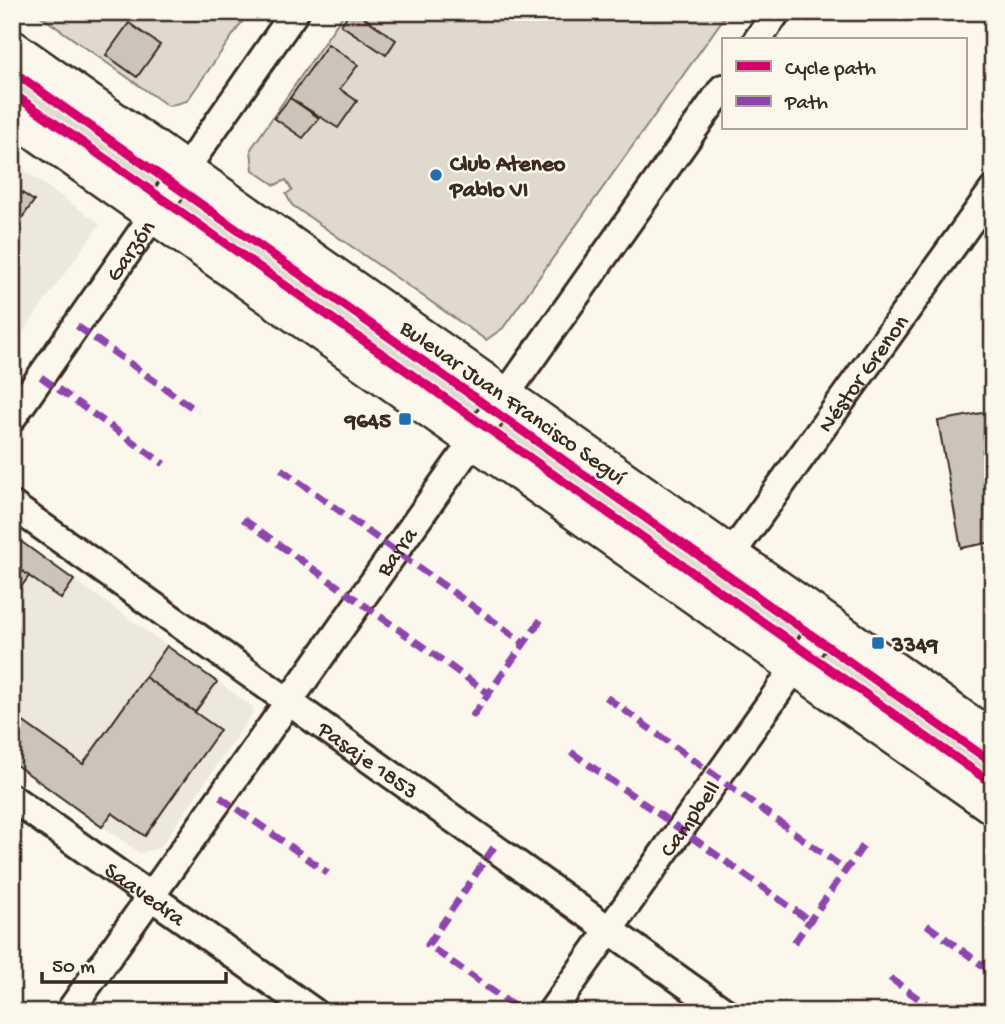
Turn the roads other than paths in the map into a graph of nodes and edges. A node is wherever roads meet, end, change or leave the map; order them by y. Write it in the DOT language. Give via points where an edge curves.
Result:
graph roads {
  1 [pos="295,12"];
  2 [pos="777,12"];
  3 [pos="758,38"];
  4 [pos="12,49"];
  5 [pos="722,89"];
  6 [pos="12,114"];
  7 [pos="186,172"];
  8 [pos="993,190"];
  9 [pos="155,216"];
  10 [pos="504,397"];
  11 [pos="12,418"];
  12 [pos="473,439"];
  13 [pos="12,505"];
  14 [pos="730,556"];
  15 [pos="826,624"];
  16 [pos="796,666"];
  17 [pos="288,701"];
  18 [pos="993,741"];
  19 [pos="12,798"];
  20 [pos="993,805"];
  21 [pos="151,896"];
  22 [pos="609,930"];
  23 [pos="69,1012"];
  24 [pos="314,1012"];
  25 [pos="551,1012"];
  26 [pos="725,1012"];
  1 -- 7 [label="street, Garzón"];
  2 -- 3 [label="street"];
  4 -- 7 [label="main road, Bulevar Juan Francisco Seguí"];
  5 -- 10 [label="street, Barra"];
  6 -- 9 [label="main road"];
  7 -- 9 [label="street, Garzón"];
  7 -- 10 [label="main road, Bulevar Juan Francisco Seguí"];
  8 -- 14 [label="street, Néstor Grenon"];
  9 -- 11 [label="street, Garzón"];
  9 -- 12 [label="main road"];
  10 -- 12 [label="street, Barra"];
  10 -- 14 [label="main road, Bulevar Juan Francisco Seguí"];
  12 -- 16 [label="main road"];
  12 -- 17 [label="street, Barra"];
  13 -- 17 [label="street, Pasaje 1853"];
  14 -- 15 [label="main road, Bulevar Juan Francisco Seguí"];
  15 -- 16 [label="street, Campbell"];
  15 -- 18 [label="main road, Bulevar Juan Francisco Seguí"];
  16 -- 20 [label="main road"];
  16 -- 22 [label="street, Campbell"];
  17 -- 21 [label="street, Barra"];
  17 -- 22 [label="street, Pasaje 1853"];
  19 -- 21 [label="street, Saavedra"];
  21 -- 23 [label="street, Barra"];
  21 -- 24 [label="street, Saavedra"];
  22 -- 25 [label="street, Campbell"];
  22 -- 26 [label="street, Pasaje 1853"];
}
